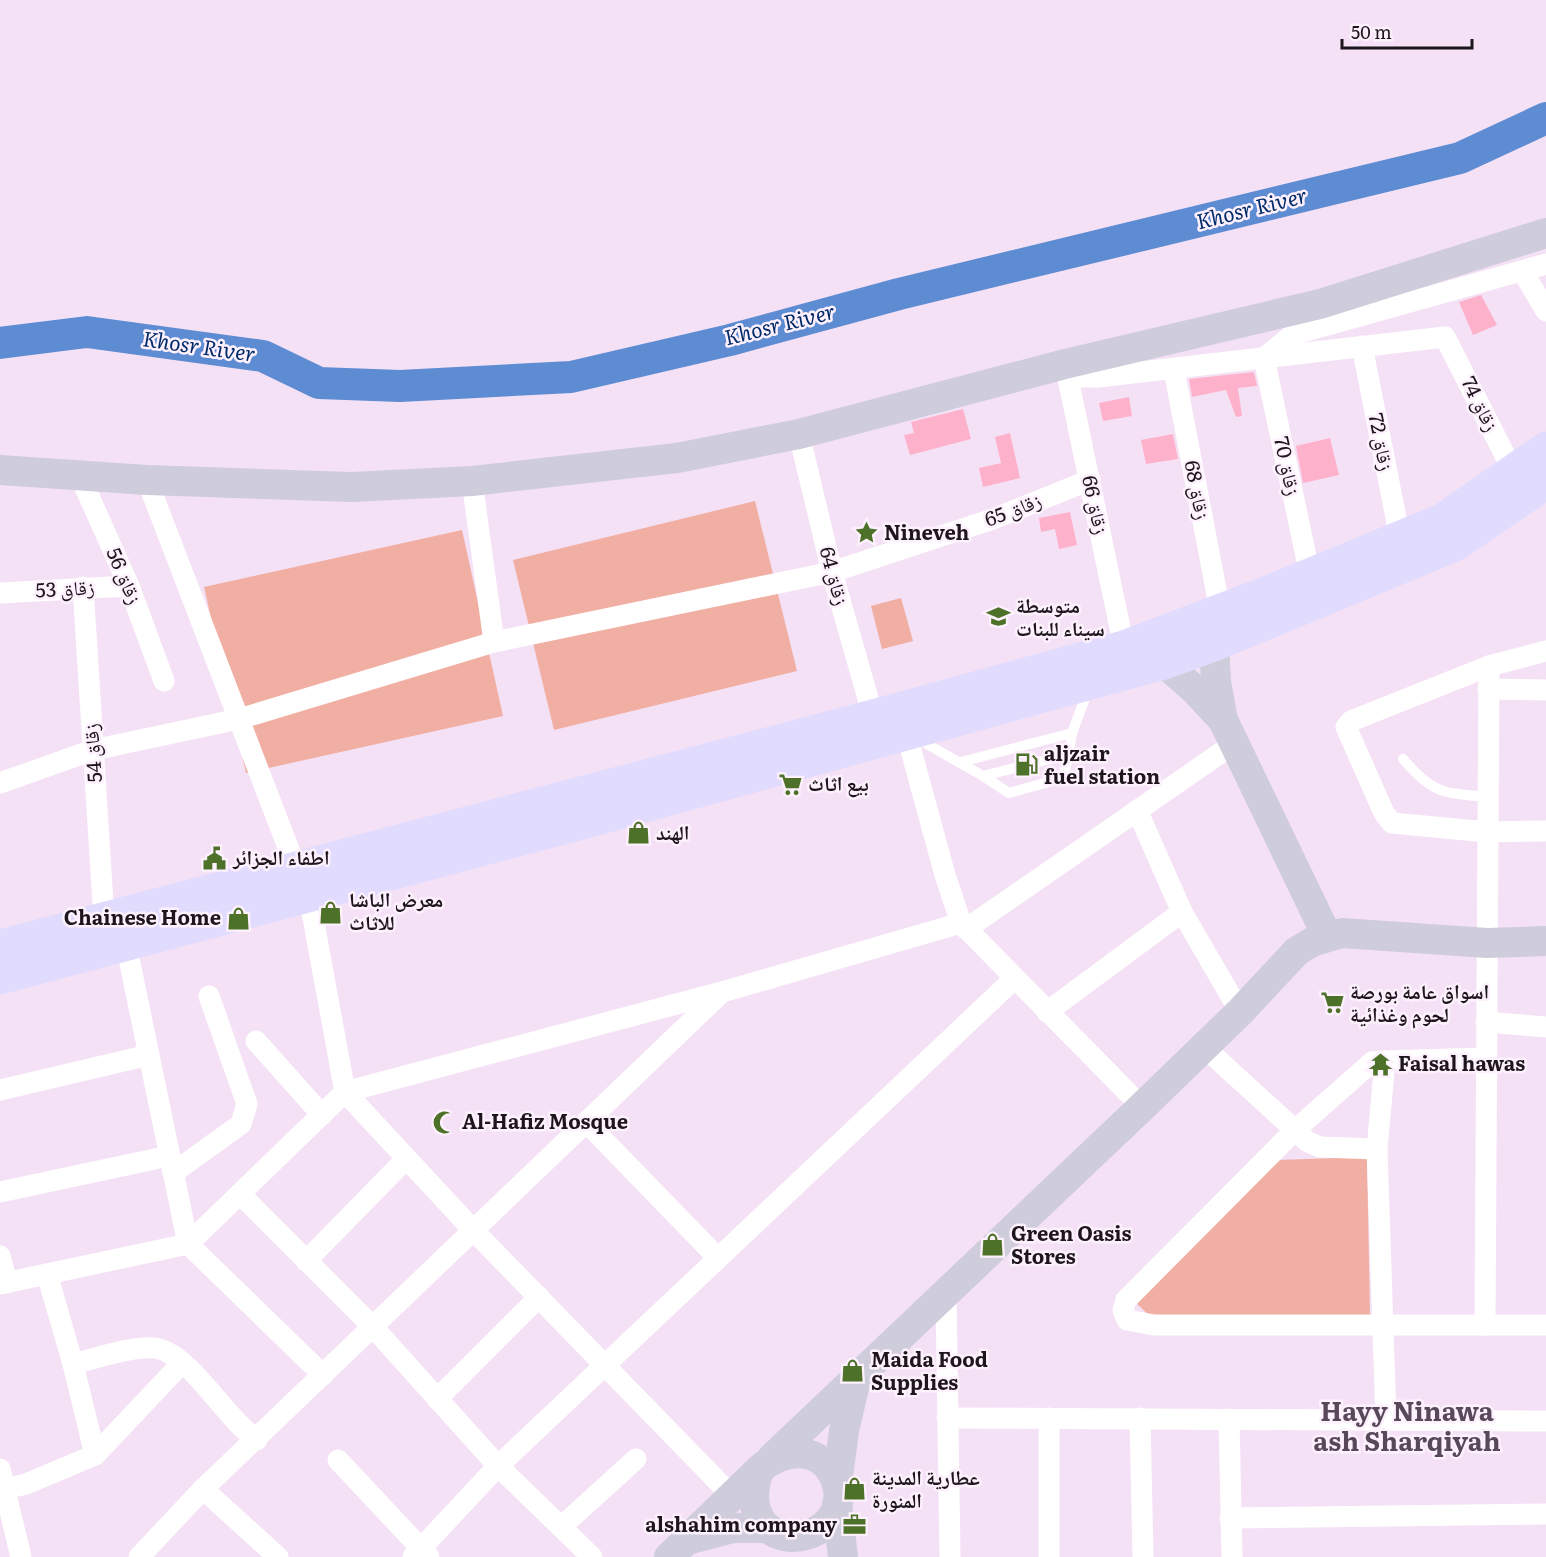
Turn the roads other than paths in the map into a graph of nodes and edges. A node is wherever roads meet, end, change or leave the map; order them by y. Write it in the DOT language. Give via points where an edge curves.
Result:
graph roads {
  1 [pos="1546,233"];
  2 [pos="1546,264"];
  3 [pos="1523,272"];
  4 [pos="1546,311"];
  5 [pos="1362,346"];
  6 [pos="1264,358"];
  7 [pos="1065,364"];
  8 [pos="1174,370"];
  9 [pos="799,434"];
  10 [pos="1546,448"];
  11 [pos="0,470"];
  12 [pos="1513,471"];
  13 [pos="79,474"];
  14 [pos="147,480"];
  15 [pos="1090,480"];
  16 [pos="472,481"];
  17 [pos="1546,483"];
  18 [pos="1400,538"];
  19 [pos="832,572"];
  20 [pos="1310,575"];
  21 [pos="129,586"];
  22 [pos="83,587"];
  23 [pos="0,593"];
  24 [pos="1220,610"];
  25 [pos="494,642"];
  26 [pos="1214,645"];
  27 [pos="1124,647"];
  28 [pos="1546,651"];
  29 [pos="1164,663"];
  30 [pos="1489,666"];
  31 [pos="164,681"];
  32 [pos="1091,681"];
  33 [pos="1488,689"];
  34 [pos="1546,690"];
  35 [pos="873,716"];
  36 [pos="239,719"];
  37 [pos="1229,731"];
  38 [pos="906,732"];
  39 [pos="1072,733"];
  40 [pos="93,750"];
  41 [pos="1069,754"];
  42 [pos="1403,759"];
  43 [pos="961,762"];
  44 [pos="983,776"];
  45 [pos="0,783"];
  46 [pos="1488,797"];
  47 [pos="1137,810"];
  48 [pos="1546,831"];
  49 [pos="1487,832"];
  50 [pos="302,882"];
  51 [pos="1182,912"];
  52 [pos="104,919"];
  53 [pos="963,926"];
  54 [pos="1327,936"];
  55 [pos="1546,941"];
  56 [pos="1486,943"];
  57 [pos="126,944"];
  58 [pos="0,946"];
  59 [pos="0,978"];
  60 [pos="1014,979"];
  61 [pos="722,993"];
  62 [pos="209,996"];
  63 [pos="1240,1011"];
  64 [pos="1047,1012"];
  65 [pos="1486,1022"];
  66 [pos="1546,1027"];
  67 [pos="256,1041"];
  68 [pos="1204,1047"];
  69 [pos="149,1054"];
  70 [pos="1486,1058"];
  71 [pos="1385,1061"];
  72 [pos="0,1090"];
  73 [pos="345,1092"];
  74 [pos="1142,1107"];
  75 [pos="322,1115"];
  76 [pos="586,1122"];
  77 [pos="1295,1130"];
  78 [pos="1377,1149"];
  79 [pos="406,1159"];
  80 [pos="171,1164"];
  81 [pos="0,1192"];
  82 [pos="241,1195"];
  83 [pos="473,1230"];
  84 [pos="188,1244"];
  85 [pos="0,1256"];
  86 [pos="717,1257"];
  87 [pos="306,1261"];
  88 [pos="48,1274"];
  89 [pos="4,1283"];
  90 [pos="946,1293"];
  91 [pos="539,1297"];
  92 [pos="1485,1325"];
  93 [pos="1546,1325"];
  94 [pos="1383,1326"];
  95 [pos="373,1328"];
  96 [pos="182,1363"];
  97 [pos="73,1364"];
  98 [pos="605,1364"];
  99 [pos="323,1375"];
  100 [pos="856,1379"];
  101 [pos="437,1399"];
  102 [pos="947,1418"];
  103 [pos="1049,1418"];
  104 [pos="1140,1418"];
  105 [pos="1229,1419"];
  106 [pos="1386,1420"];
  107 [pos="1546,1421"];
  108 [pos="257,1440"];
  109 [pos="95,1455"];
  110 [pos="636,1459"];
  111 [pos="338,1460"];
  112 [pos="766,1464"];
  113 [pos="498,1466"];
  114 [pos="0,1469"];
  115 [pos="5,1489"];
  116 [pos="203,1489"];
  117 [pos="837,1494"];
  118 [pos="732,1496"];
  119 [pos="1546,1514"];
  120 [pos="1230,1518"];
  121 [pos="561,1527"];
  122 [pos="782,1540"];
  123 [pos="675,1550"];
  124 [pos="421,1554"];
  125 [pos="21,1557"];
  126 [pos="139,1557"];
  127 [pos="278,1557"];
  128 [pos="592,1557"];
  129 [pos="843,1557"];
  130 [pos="950,1557"];
  131 [pos="1049,1557"];
  132 [pos="1143,1557"];
  133 [pos="1232,1557"];
  1 -- 7 [label="street" via="1320,304"];
  2 -- 3 [label="street"];
  3 -- 4 [label="street"];
  3 -- 6 [label="street" via="1292,335"];
  5 -- 6 [label="street"];
  5 -- 12 [label="street, زقاق 74" via="1445,337"];
  5 -- 18 [label="street, زقاق 72"];
  6 -- 8 [label="street"];
  6 -- 20 [label="street, زقاق 70"];
  7 -- 8 [label="street" via="1081,377"];
  7 -- 9 [label="street"];
  7 -- 15 [label="street, زقاق 66"];
  8 -- 24 [label="street, زقاق 68"];
  9 -- 16 [label="street" via="677,458"];
  9 -- 19 [label="street, زقاق 64"];
  10 -- 12 [label="main road"];
  11 -- 13 [label="street"];
  12 -- 18 [label="main road" via="1442,520"];
  13 -- 14 [label="street"];
  13 -- 21 [label="street, زقاق 56"];
  14 -- 16 [label="street" via="352,488"];
  14 -- 36 [label="street"];
  15 -- 19 [label="street, زقاق 65" via="993,519"];
  15 -- 27 [label="street, زقاق 66"];
  16 -- 25 [label="street"];
  17 -- 26 [label="main road" via="1455,545"];
  18 -- 20 [label="main road"];
  19 -- 25 [label="street, زقاق 65"];
  19 -- 35 [label="street, زقاق 64"];
  20 -- 24 [label="main road"];
  21 -- 22 [label="street, زقاق 53"];
  21 -- 31 [label="street, زقاق 56"];
  22 -- 23 [label="street, زقاق 53"];
  22 -- 40 [label="street, زقاق 54"];
  24 -- 27 [label="main road"];
  25 -- 36 [label="street, زقاق 65"];
  26 -- 29 [label="main road"];
  26 -- 37 [label="street" via="1216,682"];
  27 -- 35 [label="main road"];
  28 -- 30 [label="street"];
  29 -- 32 [label="main road"];
  29 -- 37 [label="street" via="1195,690"];
  30 -- 33 [label="street"];
  30 -- 49 [label="street" via="1351,721 1346,727 1392,823"];
  32 -- 38 [label="main road"];
  32 -- 39 [label="lane"];
  33 -- 34 [label="street"];
  33 -- 46 [label="street"];
  35 -- 50 [label="main road"];
  36 -- 40 [label="street, زقاق 65"];
  36 -- 50 [label="street"];
  37 -- 47 [label="street"];
  37 -- 54 [label="street"];
  38 -- 43 [label="lane"];
  38 -- 50 [label="main road"];
  38 -- 53 [label="street" via="945,876"];
  39 -- 41 [label="lane"];
  39 -- 43 [label="lane"];
  40 -- 45 [label="street, زقاق 65"];
  40 -- 52 [label="street, زقاق 54"];
  41 -- 44 [label="lane"];
  41 -- 44 [label="lane" via="1063,778 1009,793"];
  42 -- 46 [label="lane" via="1423,782 1446,793"];
  43 -- 44 [label="lane"];
  46 -- 49 [label="street"];
  47 -- 51 [label="street"];
  47 -- 53 [label="street"];
  48 -- 49 [label="street"];
  49 -- 56 [label="street"];
  50 -- 52 [label="main road"];
  50 -- 57 [label="main road"];
  50 -- 73 [label="street"];
  51 -- 63 [label="street"];
  51 -- 64 [label="street"];
  52 -- 58 [label="main road"];
  53 -- 60 [label="street"];
  53 -- 61 [label="street"];
  54 -- 56 [label="street" via="1358,934"];
  54 -- 63 [label="street" via="1298,951"];
  55 -- 56 [label="street"];
  56 -- 65 [label="street"];
  57 -- 59 [label="main road"];
  57 -- 69 [label="street"];
  60 -- 64 [label="street"];
  60 -- 86 [label="street"];
  61 -- 73 [label="street"];
  61 -- 76 [label="street"];
  62 -- 80 [label="street" via="247,1104 246,1114 241,1124"];
  63 -- 68 [label="street"];
  64 -- 74 [label="street"];
  65 -- 66 [label="street"];
  65 -- 70 [label="street"];
  67 -- 75 [label="street"];
  68 -- 74 [label="street"];
  68 -- 77 [label="street"];
  69 -- 72 [label="street"];
  69 -- 80 [label="street"];
  70 -- 71 [label="street"];
  70 -- 92 [label="street"];
  71 -- 77 [label="street" via="1372,1062"];
  71 -- 78 [label="street"];
  73 -- 75 [label="street"];
  73 -- 79 [label="street"];
  74 -- 90 [label="street"];
  75 -- 82 [label="street"];
  76 -- 83 [label="street"];
  76 -- 86 [label="street"];
  77 -- 78 [label="street" via="1320,1147"];
  77 -- 94 [label="street" via="1126,1299 1123,1310 1127,1320 1154,1325"];
  78 -- 94 [label="street"];
  79 -- 83 [label="street"];
  79 -- 87 [label="street"];
  80 -- 81 [label="street"];
  80 -- 84 [label="street"];
  82 -- 84 [label="street"];
  82 -- 87 [label="street"];
  83 -- 91 [label="street"];
  83 -- 95 [label="street"];
  84 -- 88 [label="street"];
  84 -- 99 [label="street"];
  85 -- 89 [label="street"];
  86 -- 98 [label="street"];
  87 -- 95 [label="street"];
  88 -- 89 [label="street"];
  88 -- 97 [label="street"];
  90 -- 100 [label="street"];
  90 -- 102 [label="street"];
  91 -- 98 [label="street"];
  91 -- 101 [label="street"];
  92 -- 93 [label="street"];
  92 -- 94 [label="street"];
  94 -- 106 [label="street"];
  95 -- 99 [label="street"];
  95 -- 101 [label="street"];
  96 -- 97 [label="street" via="160,1349 147,1348"];
  96 -- 108 [label="street"];
  96 -- 109 [label="street"];
  97 -- 109 [label="street"];
  98 -- 113 [label="street"];
  98 -- 118 [label="street"];
  99 -- 108 [label="street"];
  100 -- 112 [label="street"];
  100 -- 117 [label="street" via="844,1431"];
  101 -- 113 [label="street"];
  102 -- 103 [label="street"];
  102 -- 130 [label="street"];
  103 -- 104 [label="street"];
  103 -- 131 [label="street"];
  104 -- 105 [label="street"];
  104 -- 132 [label="street"];
  105 -- 106 [label="street"];
  105 -- 120 [label="street"];
  106 -- 107 [label="street"];
  108 -- 116 [label="street"];
  109 -- 115 [label="street"];
  110 -- 121 [label="street"];
  111 -- 124 [label="street"];
  112 -- 117 [label="street" via="787,1453 803,1453 818,1459 830,1470"];
  112 -- 118 [label="street"];
  112 -- 122 [label="street" via="753,1484 752,1500 757,1515"];
  113 -- 121 [label="street"];
  113 -- 124 [label="street"];
  114 -- 115 [label="street"];
  115 -- 125 [label="street"];
  116 -- 126 [label="street"];
  116 -- 127 [label="street"];
  117 -- 122 [label="street" via="832,1517 822,1528 810,1535"];
  117 -- 129 [label="street"];
  118 -- 123 [label="street"];
  119 -- 120 [label="street"];
  120 -- 133 [label="street"];
  121 -- 128 [label="street"];
  122 -- 123 [label="street" via="715,1531"];
}
